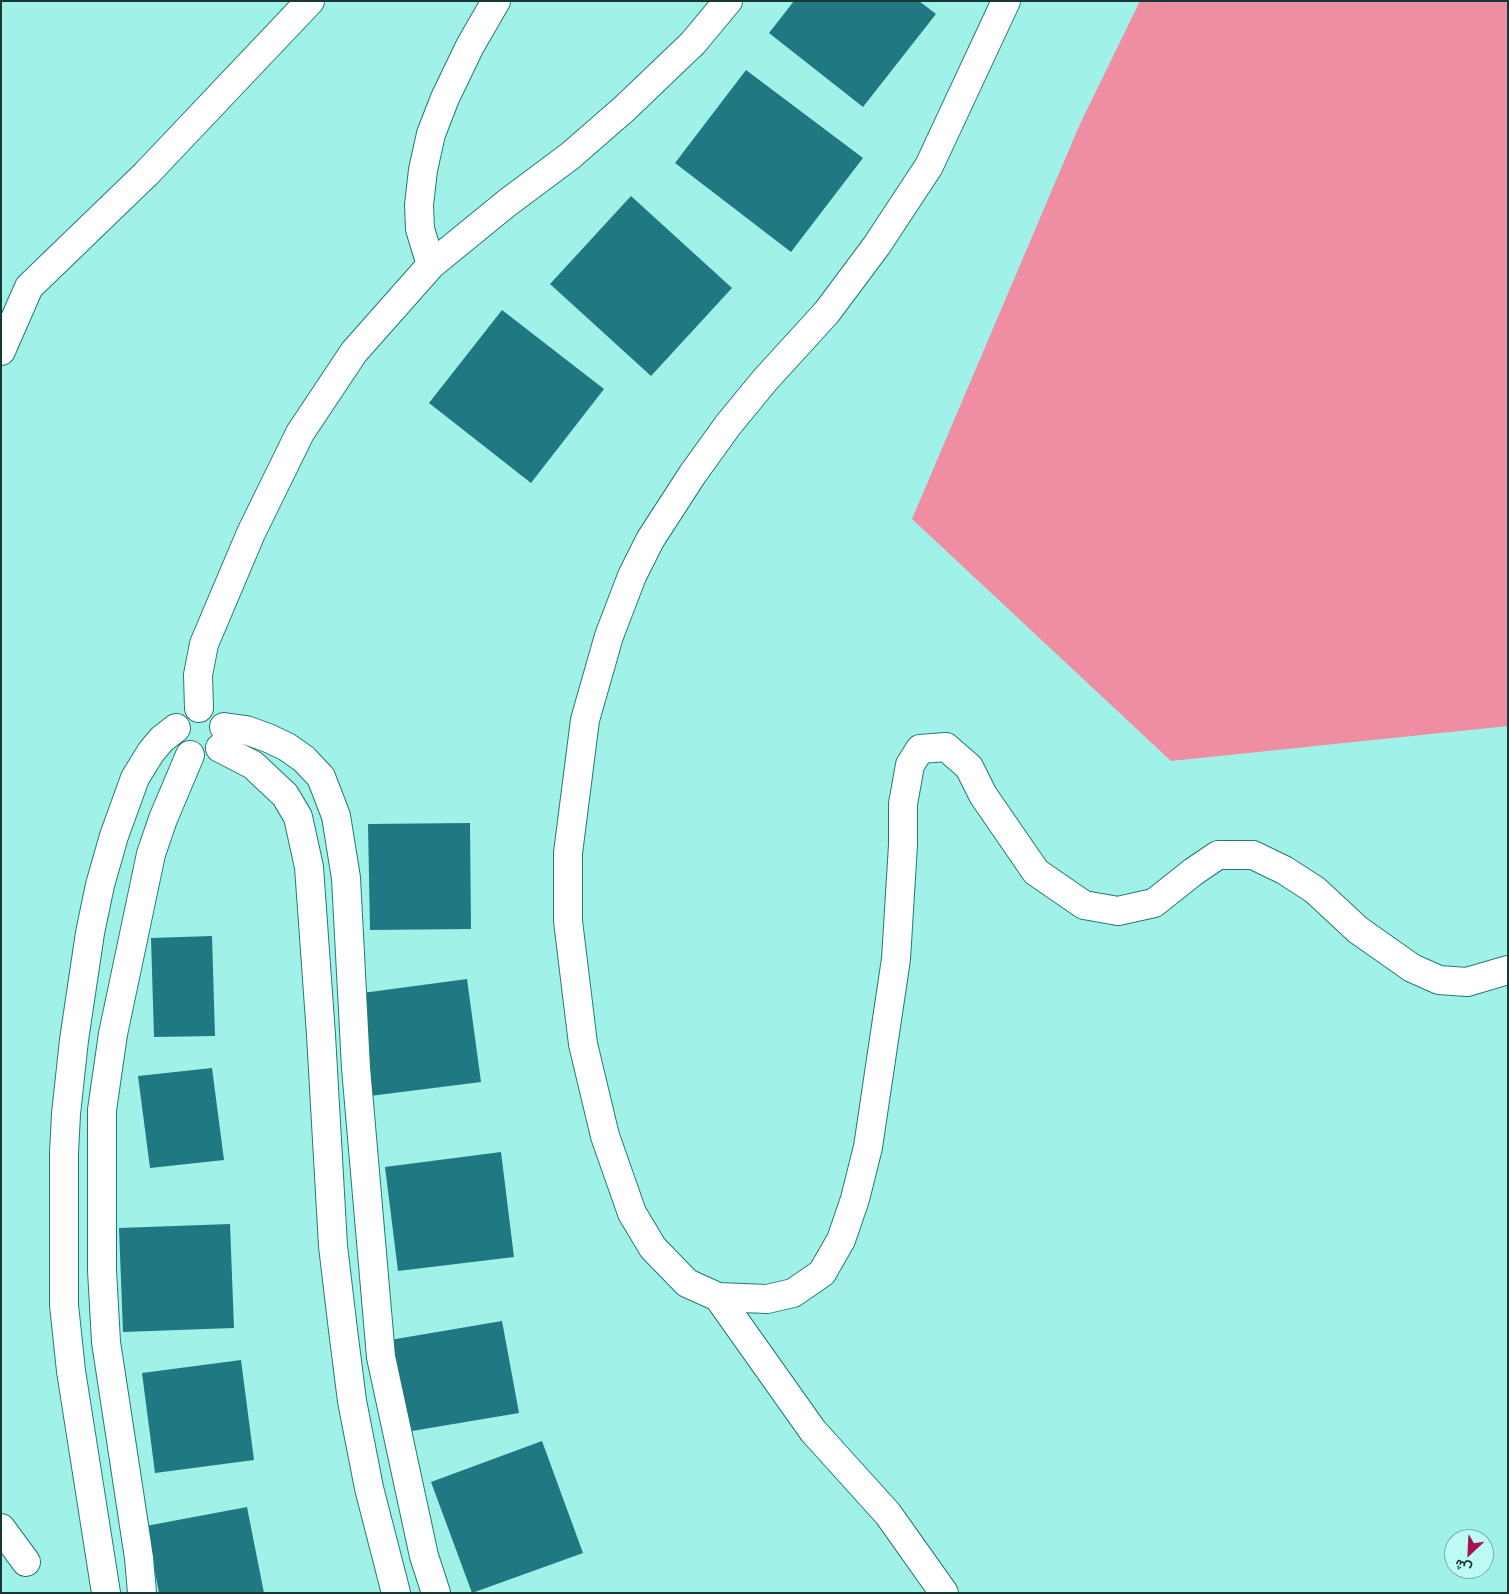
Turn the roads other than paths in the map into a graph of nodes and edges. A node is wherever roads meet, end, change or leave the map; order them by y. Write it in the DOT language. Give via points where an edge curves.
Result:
graph roads {
  1 [pos="310,1"];
  2 [pos="496,1"];
  3 [pos="728,1"];
  4 [pos="1006,1"];
  5 [pos="431,265"];
  6 [pos="29,287"];
  7 [pos="1,318"];
  8 [pos="1,351"];
  9 [pos="199,708"];
  10 [pos="176,728"];
  11 [pos="222,737"];
  12 [pos="190,755"];
  13 [pos="100,885"];
  14 [pos="142,899"];
  15 [pos="1508,970"];
  16 [pos="364,1149"];
  17 [pos="328,1157"];
  18 [pos="64,1180"];
  19 [pos="101,1180"];
  20 [pos="718,1297"];
  21 [pos="1,1528"];
  22 [pos="26,1562"];
  23 [pos="106,1593"];
  24 [pos="142,1593"];
  25 [pos="396,1593"];
  26 [pos="436,1593"];
  27 [pos="944,1593"];
  1 -- 6 [label="street" via="146,174"];
  2 -- 5 [label="street" via="470,46 431,134 420,205 420,229"];
  3 -- 5 [label="street" via="693,43 624,109 570,156"];
  4 -- 20 [label="street" via="924,174 827,312 728,425 650,540 609,636 585,720 568,853 568,921 585,1053 605,1136 632,1213 653,1248 687,1283"];
  5 -- 9 [label="street" via="354,352 300,433 251,533 204,644 198,675"];
  6 -- 7 [label="street"];
  6 -- 8 [label="street"];
  9 -- 10 [label="street" via="188,710"];
  9 -- 11 [label="street" via="210,710 219,717"];
  10 -- 12 [label="street" via="176,739"];
  10 -- 13 [label="street" via="151,752 134,778"];
  11 -- 12 [label="street" via="212,755 200,758"];
  11 -- 16 [label="street" via="246,730 287,747 321,777 336,816 346,878 356,1068"];
  11 -- 17 [label="street" via="268,777 285,795 298,817 310,877"];
  12 -- 14 [label="street" via="151,854"];
  13 -- 14 [label="street"];
  13 -- 18 [label="street" via="74,1040"];
  14 -- 19 [label="street" via="113,1034 102,1110"];
  15 -- 20 [label="street" via="1467,982 1439,980 1412,968 1358,930 1315,890 1253,855 1218,855 1154,903 1118,911 1084,905 1036,872 983,795 969,767 946,747 920,748 910,765 903,804 904,845 896,959 869,1138 855,1199 841,1240 822,1272 793,1293 766,1299"];
  16 -- 17 [label="street"];
  16 -- 26 [label="street" via="381,1357 424,1556"];
  17 -- 25 [label="street" via="333,1246 352,1402 369,1488"];
  18 -- 19 [label="street"];
  18 -- 23 [label="street" via="64,1305 71,1371"];
  19 -- 24 [label="street" via="106,1342"];
  20 -- 27 [label="street" via="813,1431 888,1514"];
  21 -- 22 [label="street"];
}
